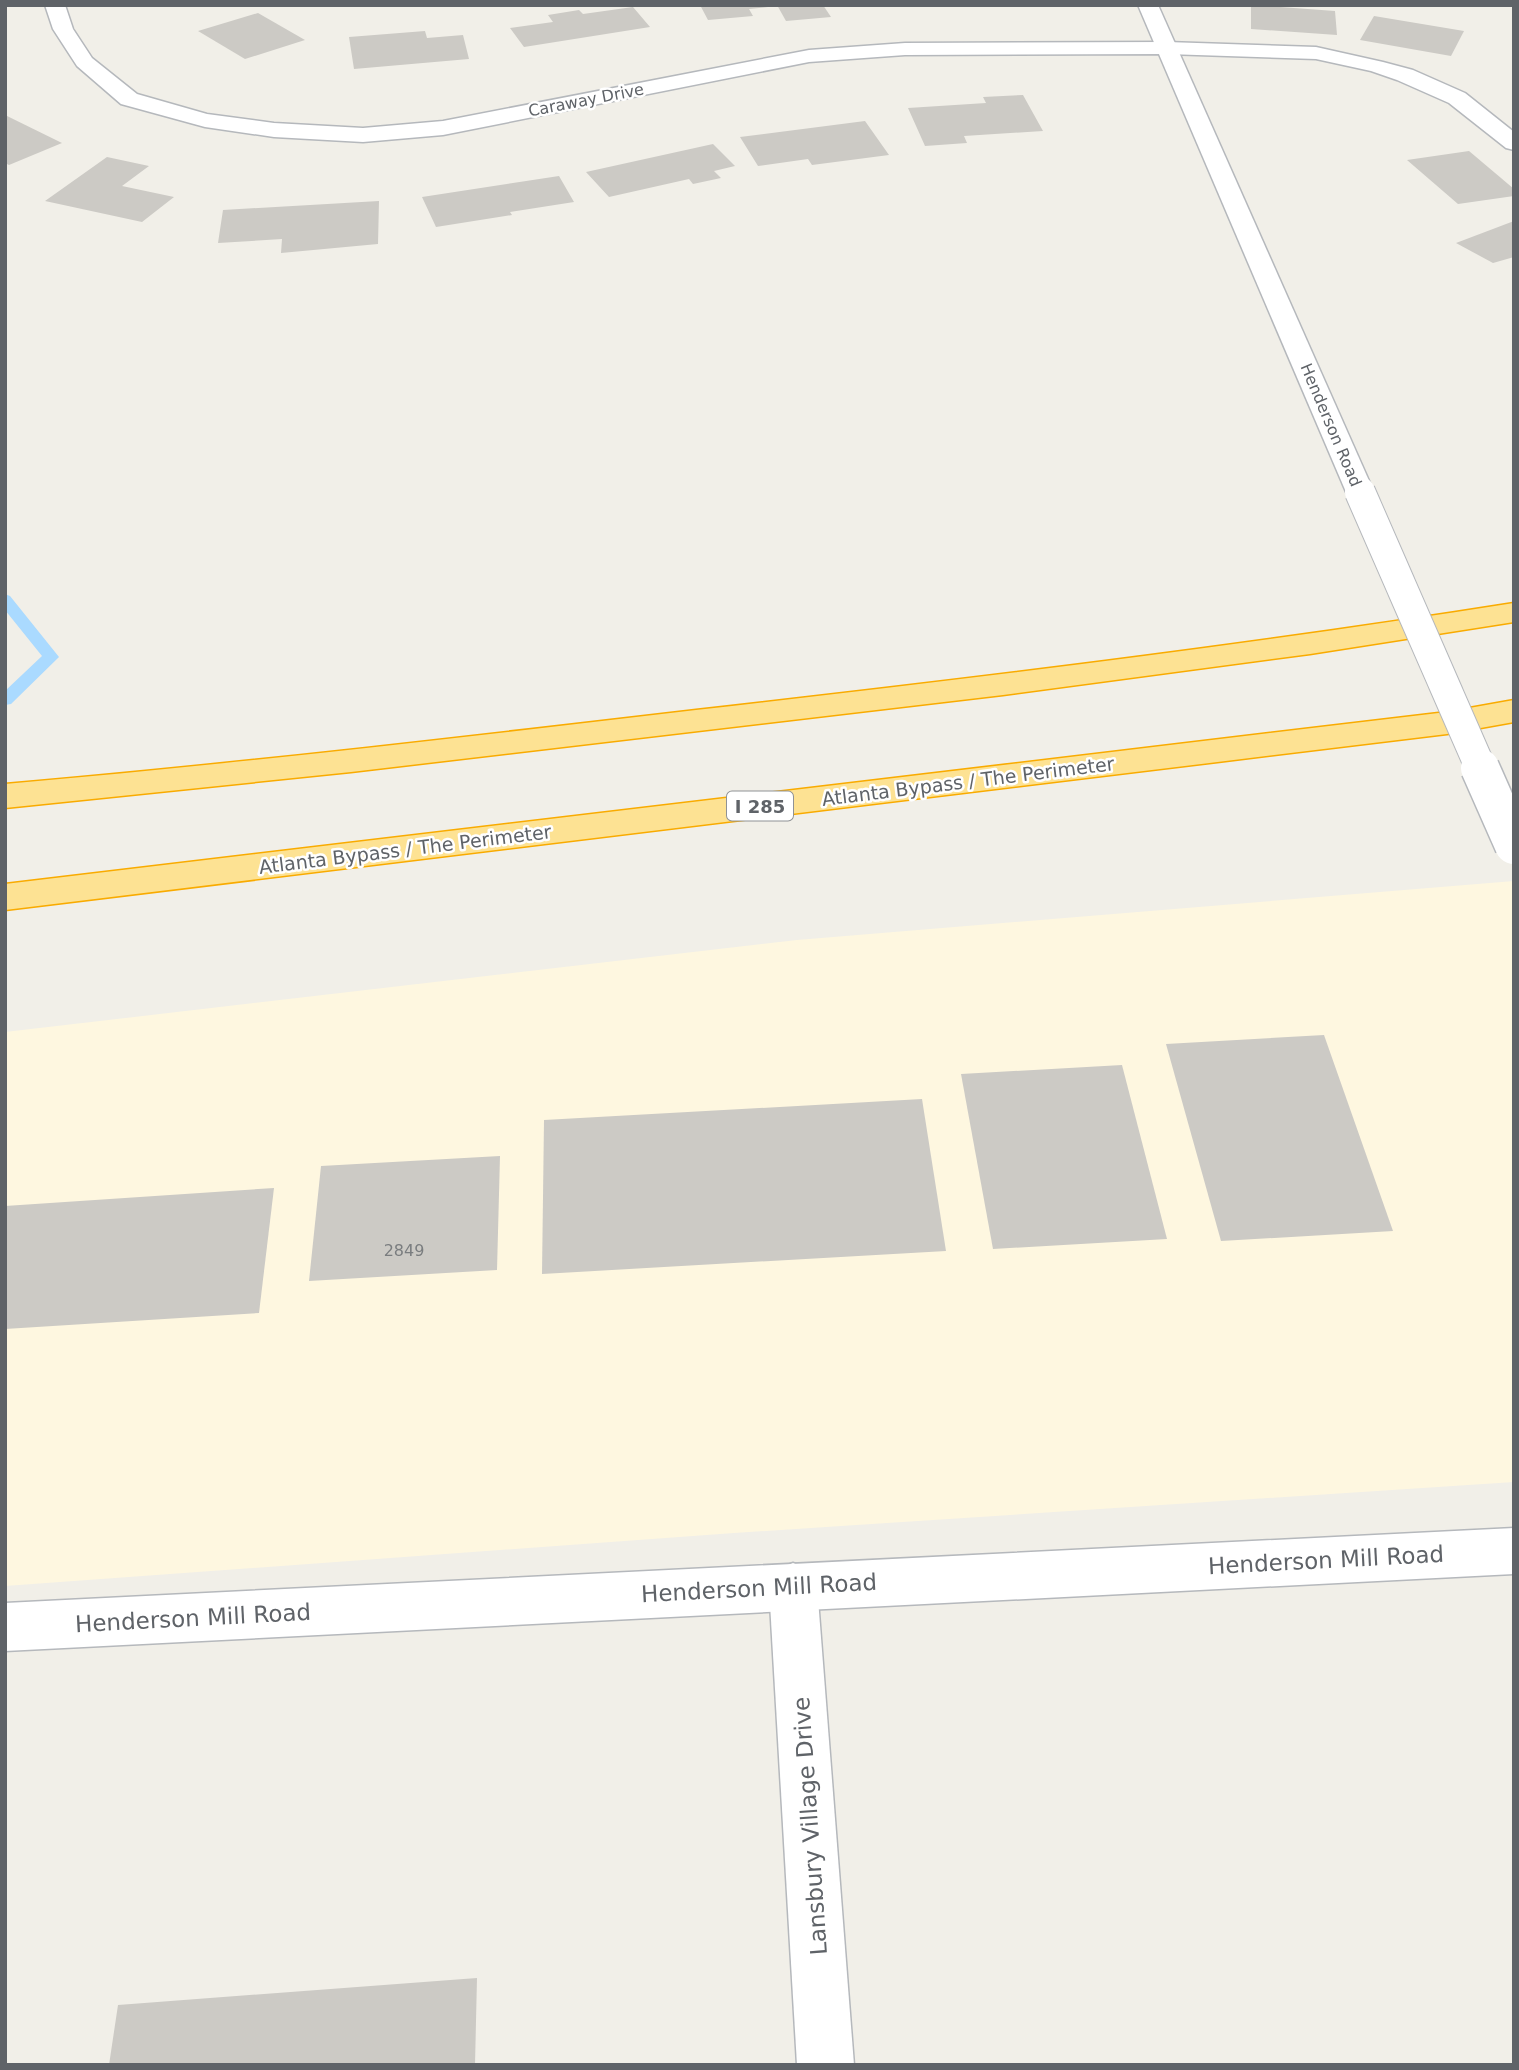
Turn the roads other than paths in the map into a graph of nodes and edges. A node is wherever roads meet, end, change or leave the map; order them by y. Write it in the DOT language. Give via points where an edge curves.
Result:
graph roads {
  1 [pos="55,5"];
  2 [pos="1148,5"];
  3 [pos="1167,48"];
  4 [pos="1514,143"];
  5 [pos="1514,612"];
  6 [pos="1514,711"];
  7 [pos="5,796"];
  8 [pos="1514,845"];
  9 [pos="5,897"];
  10 [pos="1514,1550"];
  11 [pos="793,1586"];
  12 [pos="5,1628"];
  13 [pos="826,2065"];
  1 -- 3 [label="street, Caraway Drive" via="63,29 84,62 129,99 205,120 363,135 443,128 809,56 905,48"];
  2 -- 3 [label="street, Henderson Road"];
  3 -- 4 [label="street, Caraway Drive" via="1317,53 1376,66 1457,98"];
  3 -- 8 [label="street, Henderson Road, bridge"];
  5 -- 7 [label="highway" via="866,702 203,779"];
  6 -- 9 [label="highway, Atlanta Bypass / The Perimeter / I 285" via="1447,723"];
  10 -- 11 [label="street, Henderson Mill Road"];
  11 -- 12 [label="street, Henderson Mill Road"];
  11 -- 13 [label="street, Lansbury Village Drive"];
}
